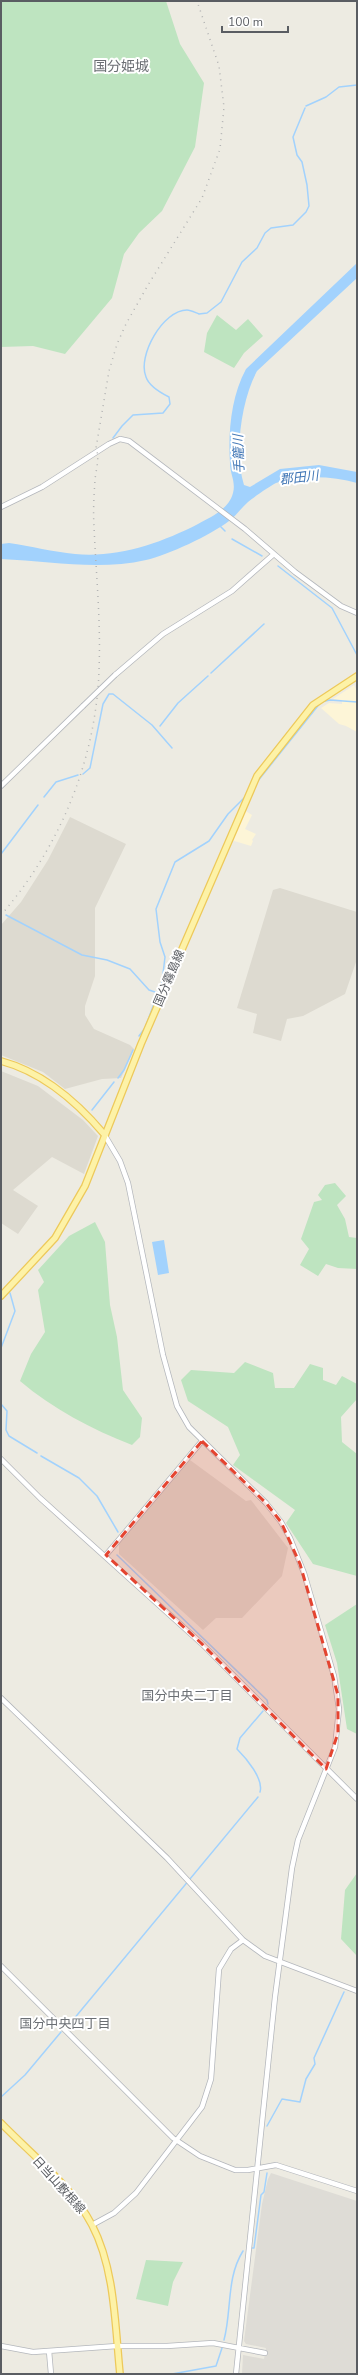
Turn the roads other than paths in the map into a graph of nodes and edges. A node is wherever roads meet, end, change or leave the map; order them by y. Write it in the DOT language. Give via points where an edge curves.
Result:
graph roads {
  1 [pos="1,507"];
  2 [pos="274,554"];
  3 [pos="357,613"];
  4 [pos="355,677"];
  5 [pos="1,786"];
  6 [pos="1,1061"];
  7 [pos="104,1134"];
  8 [pos="1,1296"];
  9 [pos="202,1441"];
  10 [pos="1,1458"];
  11 [pos="106,1555"];
  12 [pos="1,1698"];
  13 [pos="326,1769"];
  14 [pos="357,1799"];
  15 [pos="243,1940"];
  16 [pos="280,1961"];
  17 [pos="1,1966"];
  18 [pos="357,1991"];
  19 [pos="1,2123"];
  20 [pos="177,2141"];
  21 [pos="256,2169"];
  22 [pos="357,2191"];
  23 [pos="92,2226"];
  24 [pos="1,2346"];
  25 [pos="117,2346"];
  26 [pos="238,2348"];
  27 [pos="50,2351"];
  28 [pos="265,2353"];
  29 [pos="52,2374"];
  30 [pos="120,2374"];
  31 [pos="236,2374"];
  1 -- 2 [label="street" via="42,487 83,459 120,440 129,442 144,452 241,525"];
  2 -- 3 [label="street" via="341,606"];
  2 -- 5 [label="street, bridge" via="232,591 162,634 115,675"];
  4 -- 7 [label="main road, 国分霧島線" via="313,705 268,761 248,792"];
  6 -- 7 [label="main road" via="42,1078"];
  7 -- 8 [label="main road, 国分霧島線" via="85,1186 61,1230"];
  7 -- 9 [label="street" via="120,1161 128,1183 171,1392 189,1428"];
  9 -- 11 [label="street"];
  9 -- 13 [label="street" via="266,1503 281,1522 296,1551 338,1695 338,1733"];
  10 -- 11 [label="street" via="40,1498"];
  11 -- 13 [label="street" via="201,1643"];
  12 -- 15 [label="street" via="188,1881"];
  13 -- 14 [label="street"];
  13 -- 16 [label="street" via="295,1852"];
  15 -- 16 [label="street" via="266,1956"];
  15 -- 20 [label="street" via="231,1949 219,1969 211,2079 207,2095 197,2116"];
  16 -- 18 [label="street"];
  16 -- 21 [label="street"];
  17 -- 20 [label="street"];
  19 -- 23 [label="main road, 日当山敷根線" via="71,2194"];
  20 -- 21 [label="street" via="200,2156 235,2170"];
  20 -- 23 [label="street" via="126,2204"];
  21 -- 22 [label="street" via="276,2165"];
  21 -- 26 [label="street"];
  23 -- 25 [label="main road, 日当山敷根線" via="108,2273"];
  24 -- 27 [label="street" via="24,2352"];
  25 -- 26 [label="street" via="213,2343"];
  25 -- 27 [label="street"];
  25 -- 30 [label="main road, 日当山敷根線"];
  26 -- 28 [label="street"];
  26 -- 31 [label="street"];
  27 -- 29 [label="street"];
}
